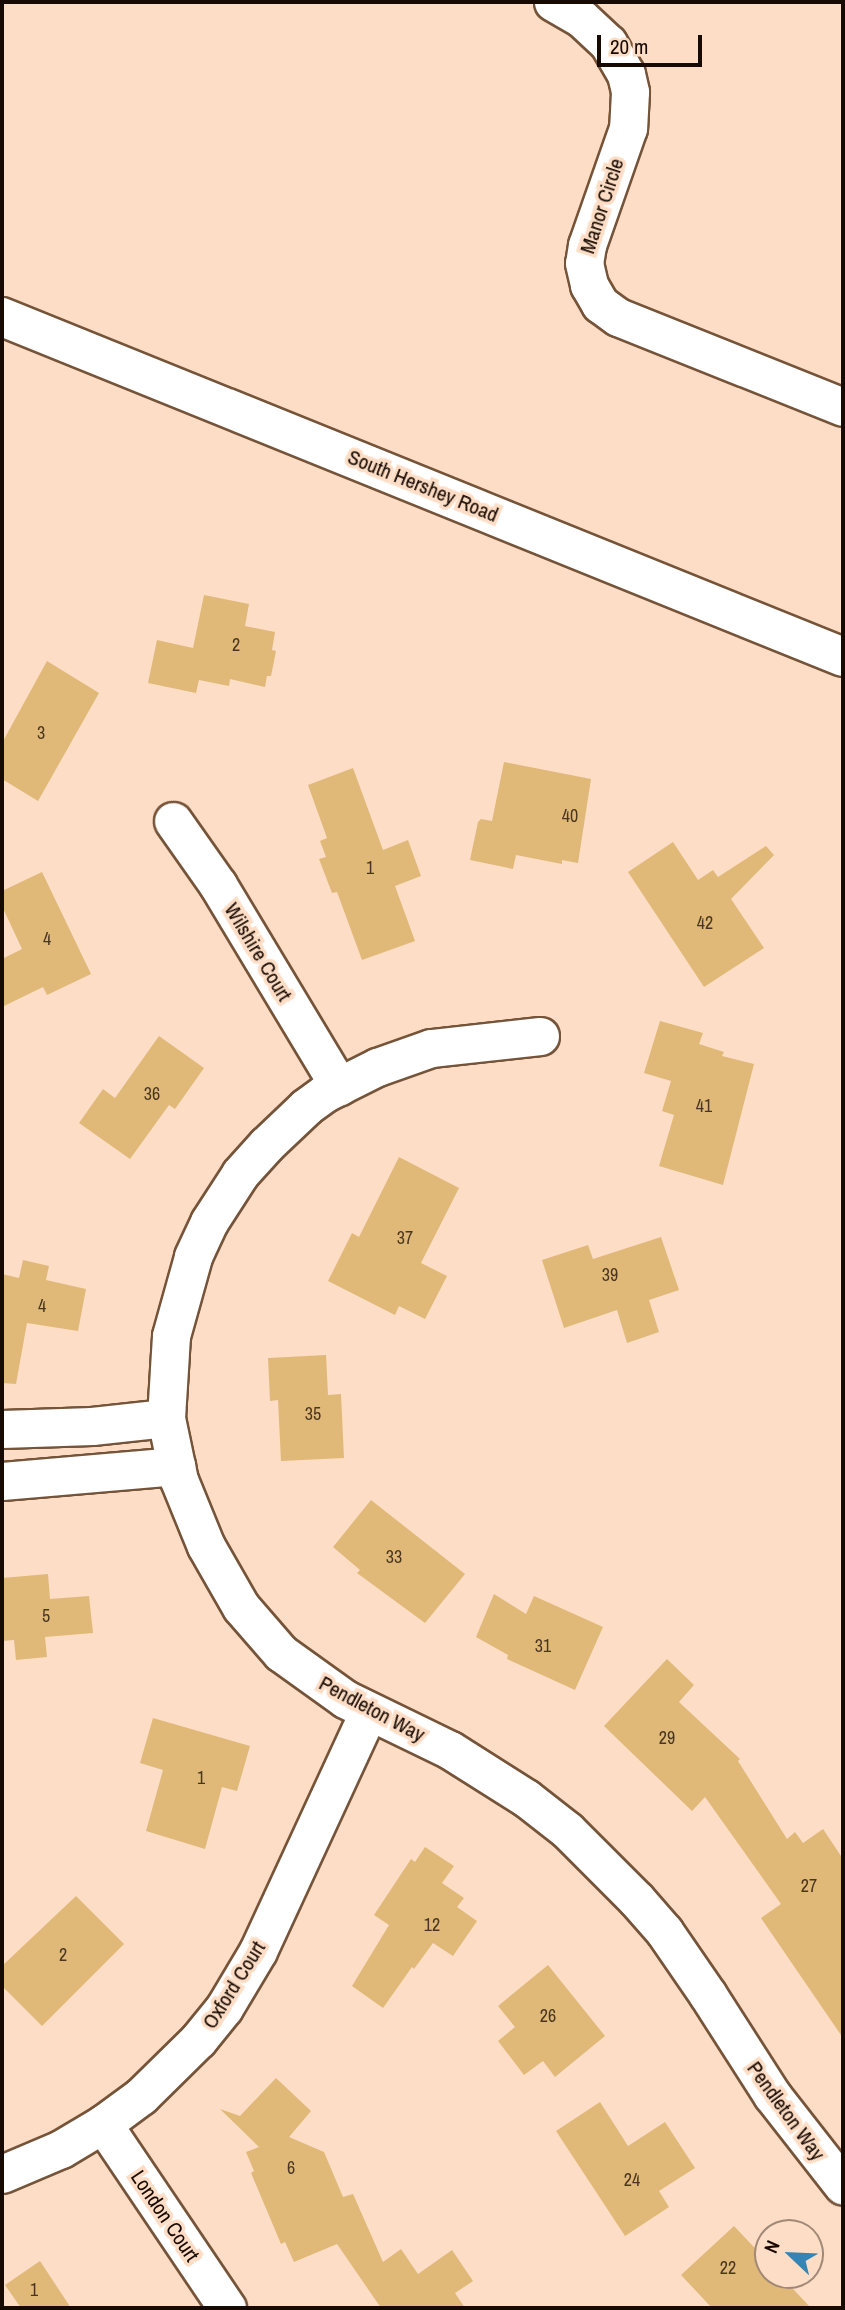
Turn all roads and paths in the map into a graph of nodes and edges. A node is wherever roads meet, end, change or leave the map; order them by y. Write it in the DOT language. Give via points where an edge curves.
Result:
graph roads {
  1 [pos="552,2"];
  2 [pos="5,327"];
  3 [pos="843,407"];
  4 [pos="841,649"];
  5 [pos="173,821"];
  6 [pos="540,1036"];
  7 [pos="339,1086"];
  8 [pos="166,1418"];
  9 [pos="2,1429"];
  10 [pos="176,1466"];
  11 [pos="2,1481"];
  12 [pos="369,1711"];
  13 [pos="103,2124"];
  14 [pos="2,2174"];
  15 [pos="843,2186"];
  16 [pos="227,2308"];
  1 -- 3 [label="street, Manor Circle" via="581,18 608,43 626,74 629,92 628,128 586,254 589,285 600,304 618,317"];
  2 -- 4 [label="main road, South Hershey Road"];
  5 -- 7 [label="street, Wilshire Court" via="218,885"];
  6 -- 7 [label="street, Pendleton Way" via="431,1048"];
  7 -- 8 [label="street, Pendleton Way" via="306,1107 266,1145 240,1174 209,1222 193,1257 171,1336"];
  8 -- 9 [label="street"];
  8 -- 10 [label="street, Pendleton Way"];
  10 -- 11 [label="street"];
  10 -- 12 [label="street, Pendleton Way" via="206,1546 242,1607 281,1653"];
  12 -- 13 [label="street, Oxford Court" via="258,1951 224,2008 141,2096"];
  12 -- 15 [label="street, Pendleton Way" via="450,1750 526,1798 601,1862 664,1931 772,2095"];
  13 -- 14 [label="street, Oxford Court" via="61,2149"];
  13 -- 16 [label="street, London Court"];
}
